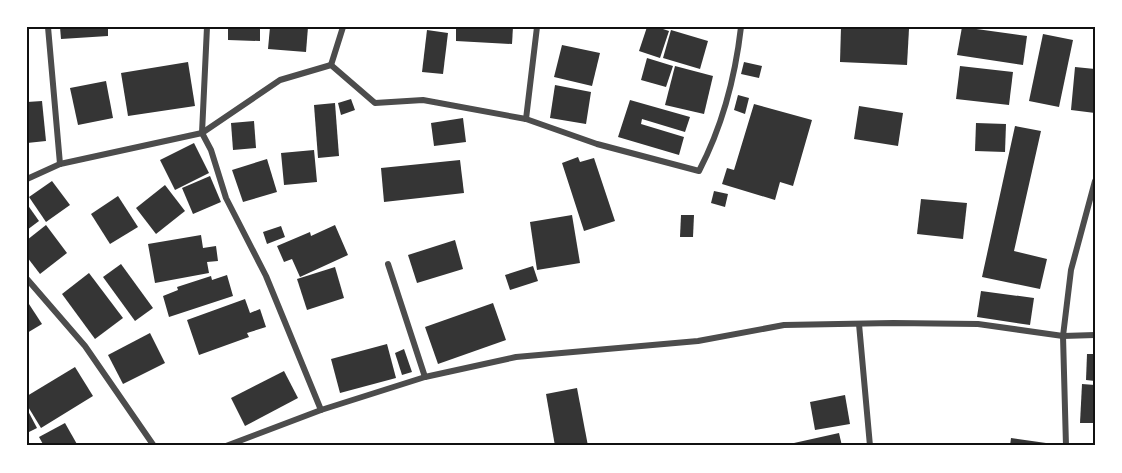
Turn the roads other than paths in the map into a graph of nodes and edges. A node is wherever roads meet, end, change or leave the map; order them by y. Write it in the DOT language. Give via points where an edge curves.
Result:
graph roads {
  1 [pos="48,27"];
  2 [pos="207,27"];
  3 [pos="343,27"];
  4 [pos="537,27"];
  5 [pos="741,27"];
  6 [pos="332,66"];
  7 [pos="526,119"];
  8 [pos="202,133"];
  9 [pos="60,164"];
  10 [pos="27,179"];
  11 [pos="1095,181"];
  12 [pos="388,264"];
  13 [pos="27,279"];
  14 [pos="859,324"];
  15 [pos="1095,335"];
  16 [pos="1063,336"];
  17 [pos="425,377"];
  18 [pos="321,410"];
  19 [pos="154,446"];
  20 [pos="226,446"];
  21 [pos="870,446"];
  22 [pos="1066,446"];
  1 -- 9 [label="street"];
  2 -- 8 [label="street"];
  3 -- 6 [label="street"];
  4 -- 7 [label="street"];
  5 -- 7 [label="street" via="728,100 699,171 597,144"];
  6 -- 7 [label="street" via="375,103 423,100"];
  6 -- 8 [label="street" via="280,80"];
  8 -- 9 [label="street"];
  8 -- 18 [label="street" via="225,198 267,276"];
  9 -- 10 [label="street"];
  11 -- 16 [label="street" via="1071,270"];
  12 -- 17 [label="street"];
  13 -- 19 [label="street" via="85,346"];
  14 -- 16 [label="street" via="978,324"];
  14 -- 17 [label="street" via="783,325 698,341 516,357"];
  14 -- 21 [label="street"];
  15 -- 16 [label="street"];
  16 -- 22 [label="street"];
  17 -- 18 [label="street"];
  18 -- 20 [label="street"];
}
